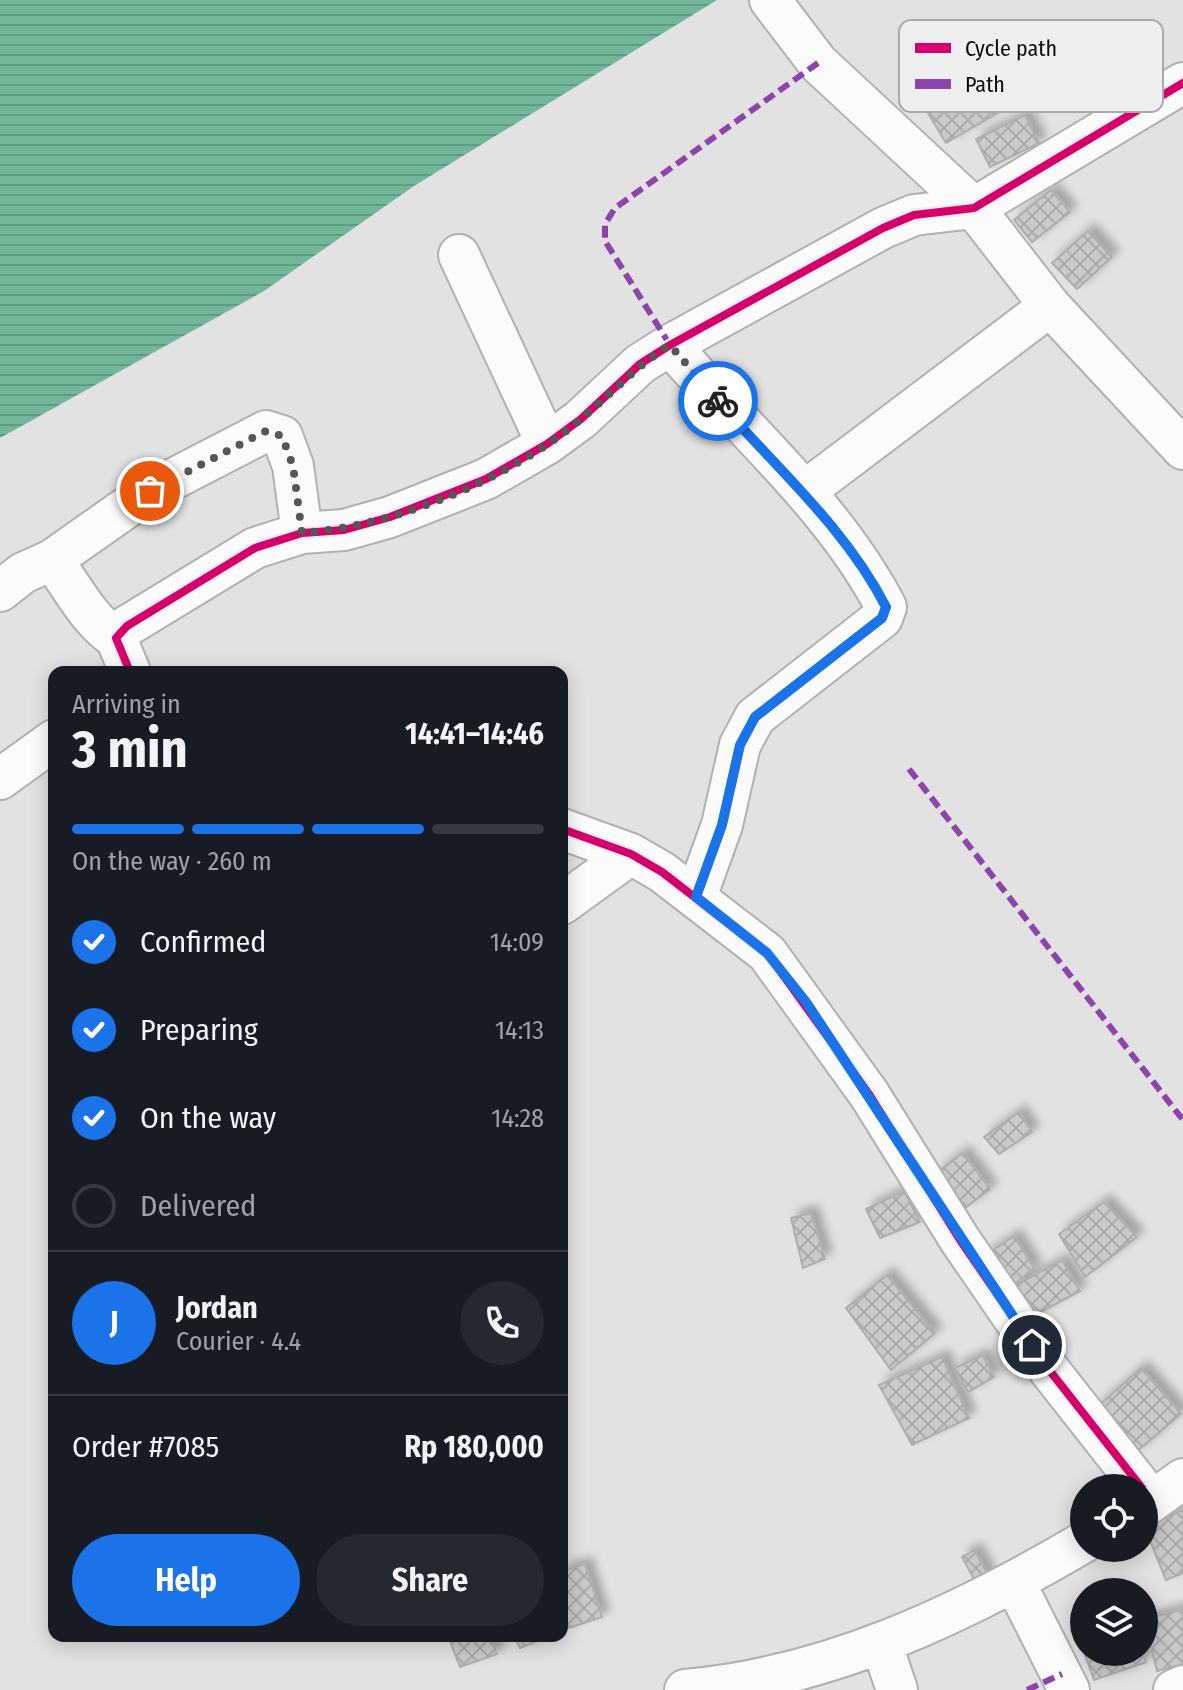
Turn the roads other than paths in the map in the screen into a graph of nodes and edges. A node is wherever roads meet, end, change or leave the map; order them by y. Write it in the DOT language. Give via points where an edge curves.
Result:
graph roads {
  1 [pos="770,0"];
  2 [pos="1183,83"];
  3 [pos="1163,95"];
  4 [pos="1135,112"];
  5 [pos="974,208"];
  6 [pos="459,255"];
  7 [pos="1050,306"];
  8 [pos="670,345"];
  9 [pos="547,444"];
  10 [pos="1183,449"];
  11 [pos="805,491"];
  12 [pos="302,533"];
  13 [pos="52,560"];
  14 [pos="0,591"];
  15 [pos="123,655"];
  16 [pos="48,744"];
  17 [pos="0,779"];
  18 [pos="568,831"];
  19 [pos="631,854"];
  20 [pos="696,897"];
  21 [pos="568,900"];
  22 [pos="1137,1474"];
  23 [pos="1070,1550"];
  24 [pos="1015,1583"];
  25 [pos="882,1645"];
  26 [pos="1183,1686"];
  27 [pos="685,1690"];
  28 [pos="897,1690"];
  29 [pos="1069,1690"];
  30 [pos="1174,1690"];
  1 -- 5 [label="street" via="818,63"];
  2 -- 3 [label="street"];
  4 -- 5 [label="street"];
  5 -- 7 [label="street"];
  5 -- 8 [label="street" via="914,215 883,228"];
  6 -- 9 [label="street"];
  7 -- 10 [label="street"];
  7 -- 11 [label="street"];
  8 -- 9 [label="street" via="640,364"];
  8 -- 11 [label="street"];
  9 -- 12 [label="street" via="486,479 390,517 344,530"];
  11 -- 20 [label="street" via="886,607 882,618 755,717 740,745 722,825"];
  12 -- 13 [label="street" via="293,466 282,436 266,431 150,491"];
  12 -- 15 [label="street" via="255,548 127,626"];
  13 -- 14 [label="street"];
  13 -- 15 [label="street"];
  16 -- 17 [label="street"];
  18 -- 19 [label="street"];
  19 -- 20 [label="street"];
  19 -- 21 [label="street"];
  20 -- 22 [label="street" via="767,953 806,1002 1050,1371"];
  23 -- 24 [label="street"];
  24 -- 25 [label="street"];
  24 -- 29 [label="street"];
  25 -- 27 [label="street" via="788,1674"];
  25 -- 28 [label="street"];
  26 -- 30 [label="street"];
}
